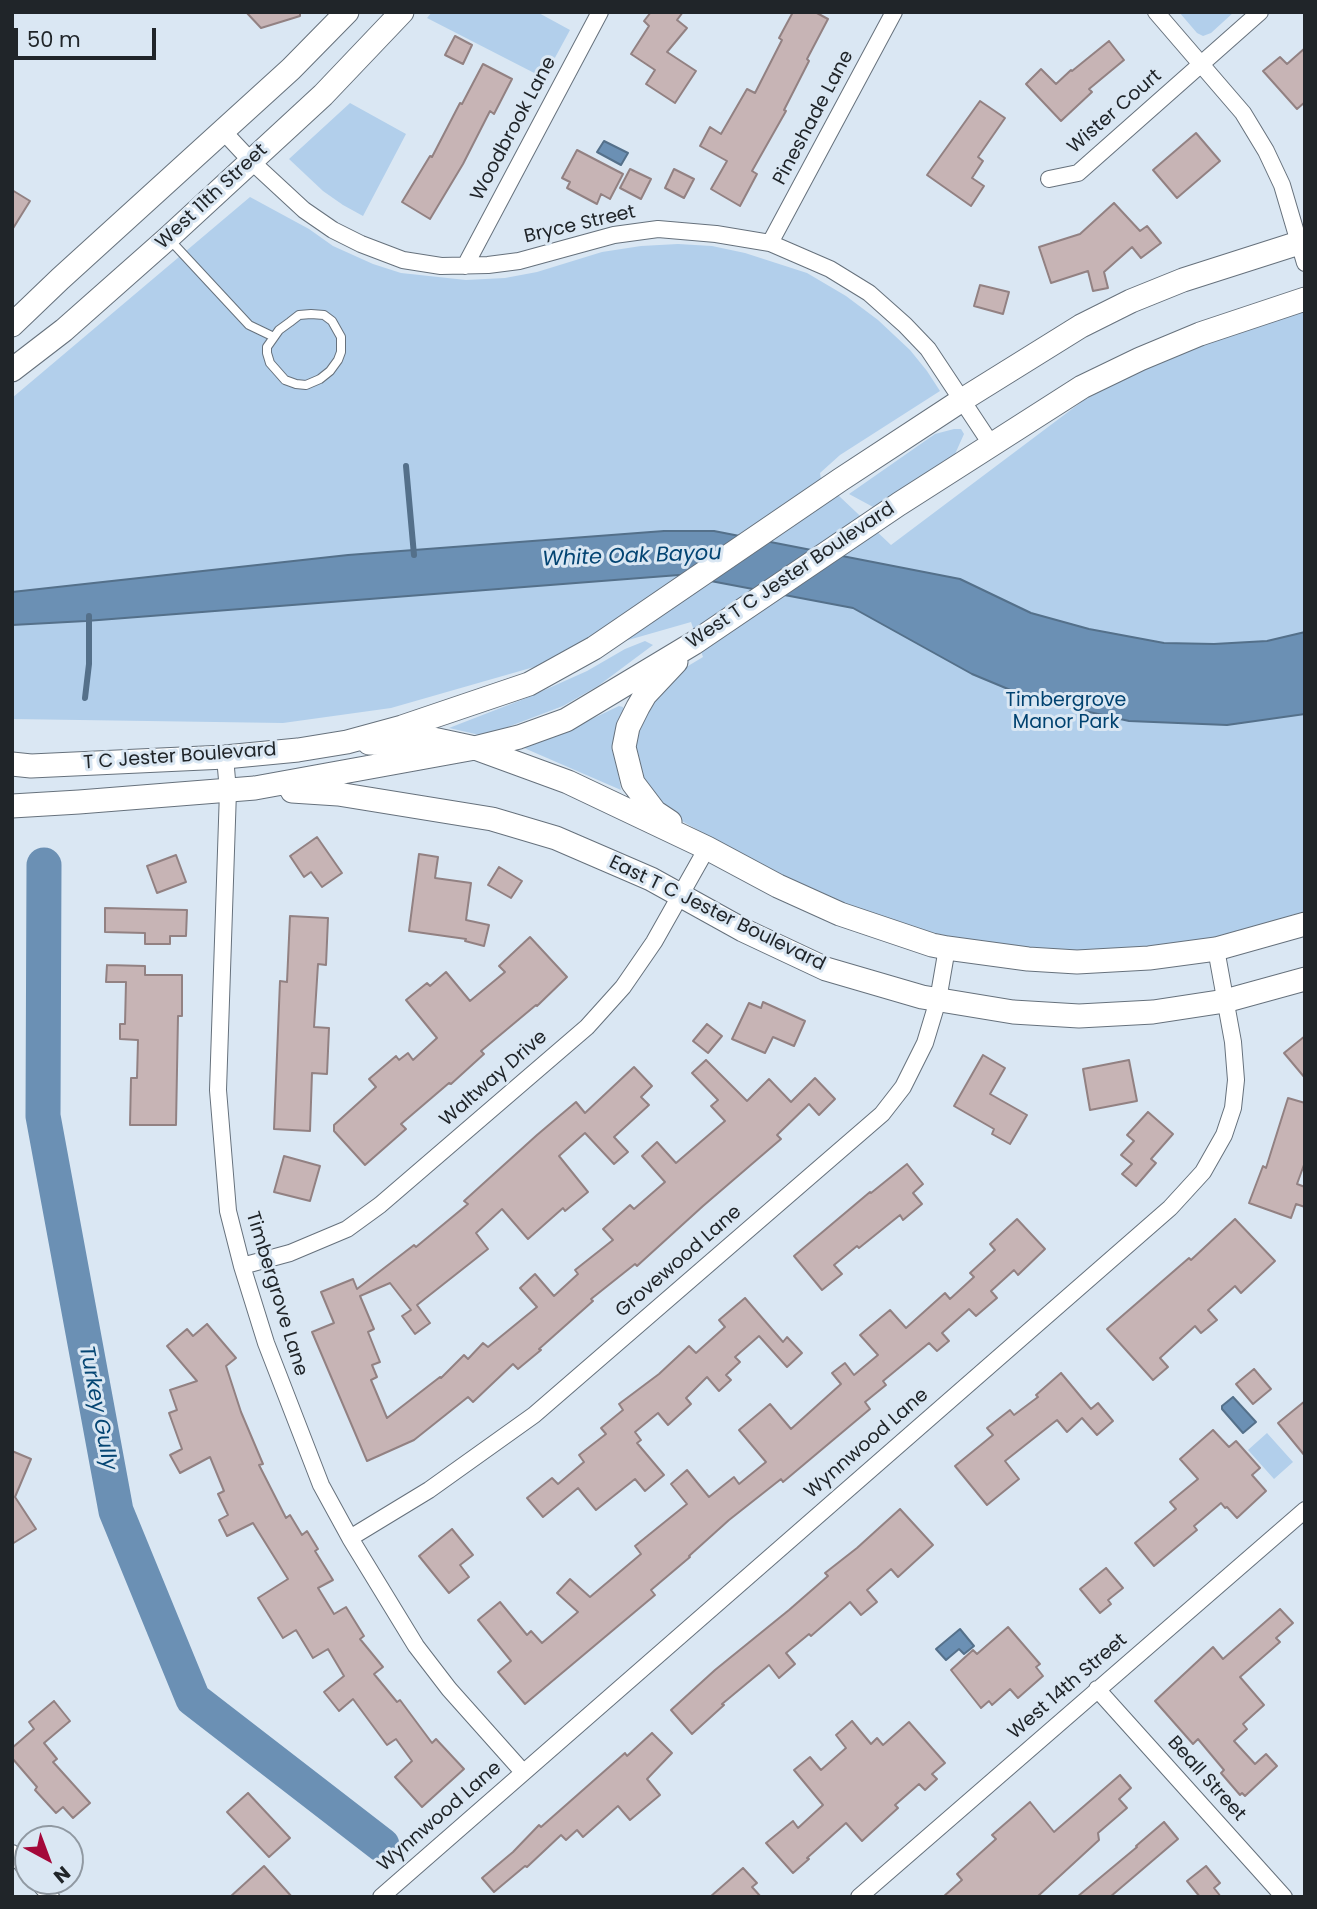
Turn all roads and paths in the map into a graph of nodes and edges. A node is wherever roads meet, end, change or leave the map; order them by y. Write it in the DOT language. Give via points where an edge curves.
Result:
graph roads {
  1 [pos="347,12"];
  2 [pos="402,12"];
  3 [pos="600,12"];
  4 [pos="894,12"];
  5 [pos="1156,12"];
  6 [pos="1261,12"];
  7 [pos="1202,64"];
  8 [pos="222,130"];
  9 [pos="251,161"];
  10 [pos="1049,179"];
  11 [pos="168,238"];
  12 [pos="769,243"];
  13 [pos="1303,248"];
  14 [pos="465,266"];
  15 [pos="1305,299"];
  16 [pos="12,325"];
  17 [pos="274,337"];
  18 [pos="12,370"];
  19 [pos="962,400"];
  20 [pos="991,444"];
  21 [pos="694,643"];
  22 [pos="346,742"];
  23 [pos="475,748"];
  24 [pos="225,757"];
  25 [pos="12,764"];
  26 [pos="255,789"];
  27 [pos="228,791"];
  28 [pos="12,806"];
  29 [pos="708,848"];
  30 [pos="680,895"];
  31 [pos="1305,925"];
  32 [pos="947,948"];
  33 [pos="1216,949"];
  34 [pos="1305,979"];
  35 [pos="938,1000"];
  36 [pos="1225,1001"];
  37 [pos="242,1266"];
  38 [pos="1305,1510"];
  39 [pos="350,1538"];
  40 [pos="1097,1689"];
  41 [pos="523,1772"];
  42 [pos="381,1897"];
  43 [pos="859,1897"];
  44 [pos="1284,1897"];
  1 -- 8 [label="main road"];
  2 -- 9 [label="main road, West 11th Street" via="323,95"];
  3 -- 14 [label="street, Woodbrook Lane"];
  4 -- 12 [label="street, Pineshade Lane"];
  5 -- 7 [label="street"];
  6 -- 7 [label="street, Wister Court"];
  7 -- 10 [label="street, Wister Court" via="1078,173"];
  7 -- 13 [label="street" via="1243,113 1266,151"];
  8 -- 9 [label="street, Bryce Street"];
  8 -- 16 [label="main road"];
  9 -- 11 [label="main road, West 11th Street"];
  9 -- 14 [label="street, Bryce Street" via="304,210 361,244 403,260"];
  11 -- 17 [label="lane" via="249,325"];
  11 -- 18 [label="main road, West 11th Street"];
  12 -- 14 [label="street, Bryce Street" via="658,229 614,235 519,261"];
  12 -- 19 [label="street, Bryce Street" via="830,269 869,293 928,349"];
  13 -- 19 [label="main road" via="1182,280 1131,301 1081,326"];
  15 -- 20 [label="main road, West T C Jester Boulevard" via="1140,359 1082,387"];
  17 -- 17 [label="lane" via="267,347 270,363 285,380 296,384 306,386 320,379 341,352 339,330 324,315 299,315"];
  19 -- 20 [label="street, Bryce Street"];
  19 -- 22 [label="main road" via="594,648 529,684"];
  20 -- 21 [label="main road, West T C Jester Boulevard"];
  21 -- 23 [label="main road, West T C Jester Boulevard" via="566,719"];
  21 -- 29 [label="main road" via="645,695 624,747 633,783 655,812"];
  22 -- 23 [label="main road" via="407,744 433,738"];
  22 -- 24 [label="main road, T C Jester Boulevard"];
  23 -- 26 [label="main road, West T C Jester Boulevard"];
  23 -- 29 [label="main road" via="568,782"];
  24 -- 25 [label="main road, T C Jester Boulevard"];
  24 -- 27 [label="street, Timbergrove Lane"];
  26 -- 27 [label="main road, T C Jester Boulevard"];
  26 -- 30 [label="main road, East T C Jester Boulevard" via="338,794 492,819 556,838"];
  27 -- 28 [label="main road, T C Jester Boulevard"];
  27 -- 37 [label="street, Timbergrove Lane" via="218,1090 228,1211"];
  29 -- 30 [label="street, Waltway Drive"];
  29 -- 32 [label="main road" via="778,887 840,914"];
  30 -- 35 [label="main road, East T C Jester Boulevard" via="826,969"];
  30 -- 37 [label="street, Waltway Drive" via="623,988 587,1027 410,1179 347,1229 290,1253"];
  31 -- 33 [label="main road"];
  32 -- 33 [label="main road" via="1077,961"];
  32 -- 35 [label="street, Grovewood Lane"];
  33 -- 36 [label="street, Wynnwood Lane"];
  34 -- 36 [label="main road, East T C Jester Boulevard"];
  35 -- 36 [label="main road, East T C Jester Boulevard" via="1079,1016 1153,1012"];
  35 -- 39 [label="street, Grovewood Lane" via="925,1043 903,1087 882,1114 534,1415 429,1490"];
  36 -- 41 [label="street, Wynnwood Lane" via="1236,1080 1233,1108 1224,1136 1203,1172 1170,1208"];
  37 -- 39 [label="street, Timbergrove Lane" via="265,1343 321,1485"];
  38 -- 40 [label="street, West 14th Street"];
  39 -- 41 [label="street, Timbergrove Lane" via="425,1657"];
  40 -- 43 [label="street, West 14th Street"];
  40 -- 44 [label="street, Beall Street"];
  41 -- 42 [label="street, Wynnwood Lane"];
}
